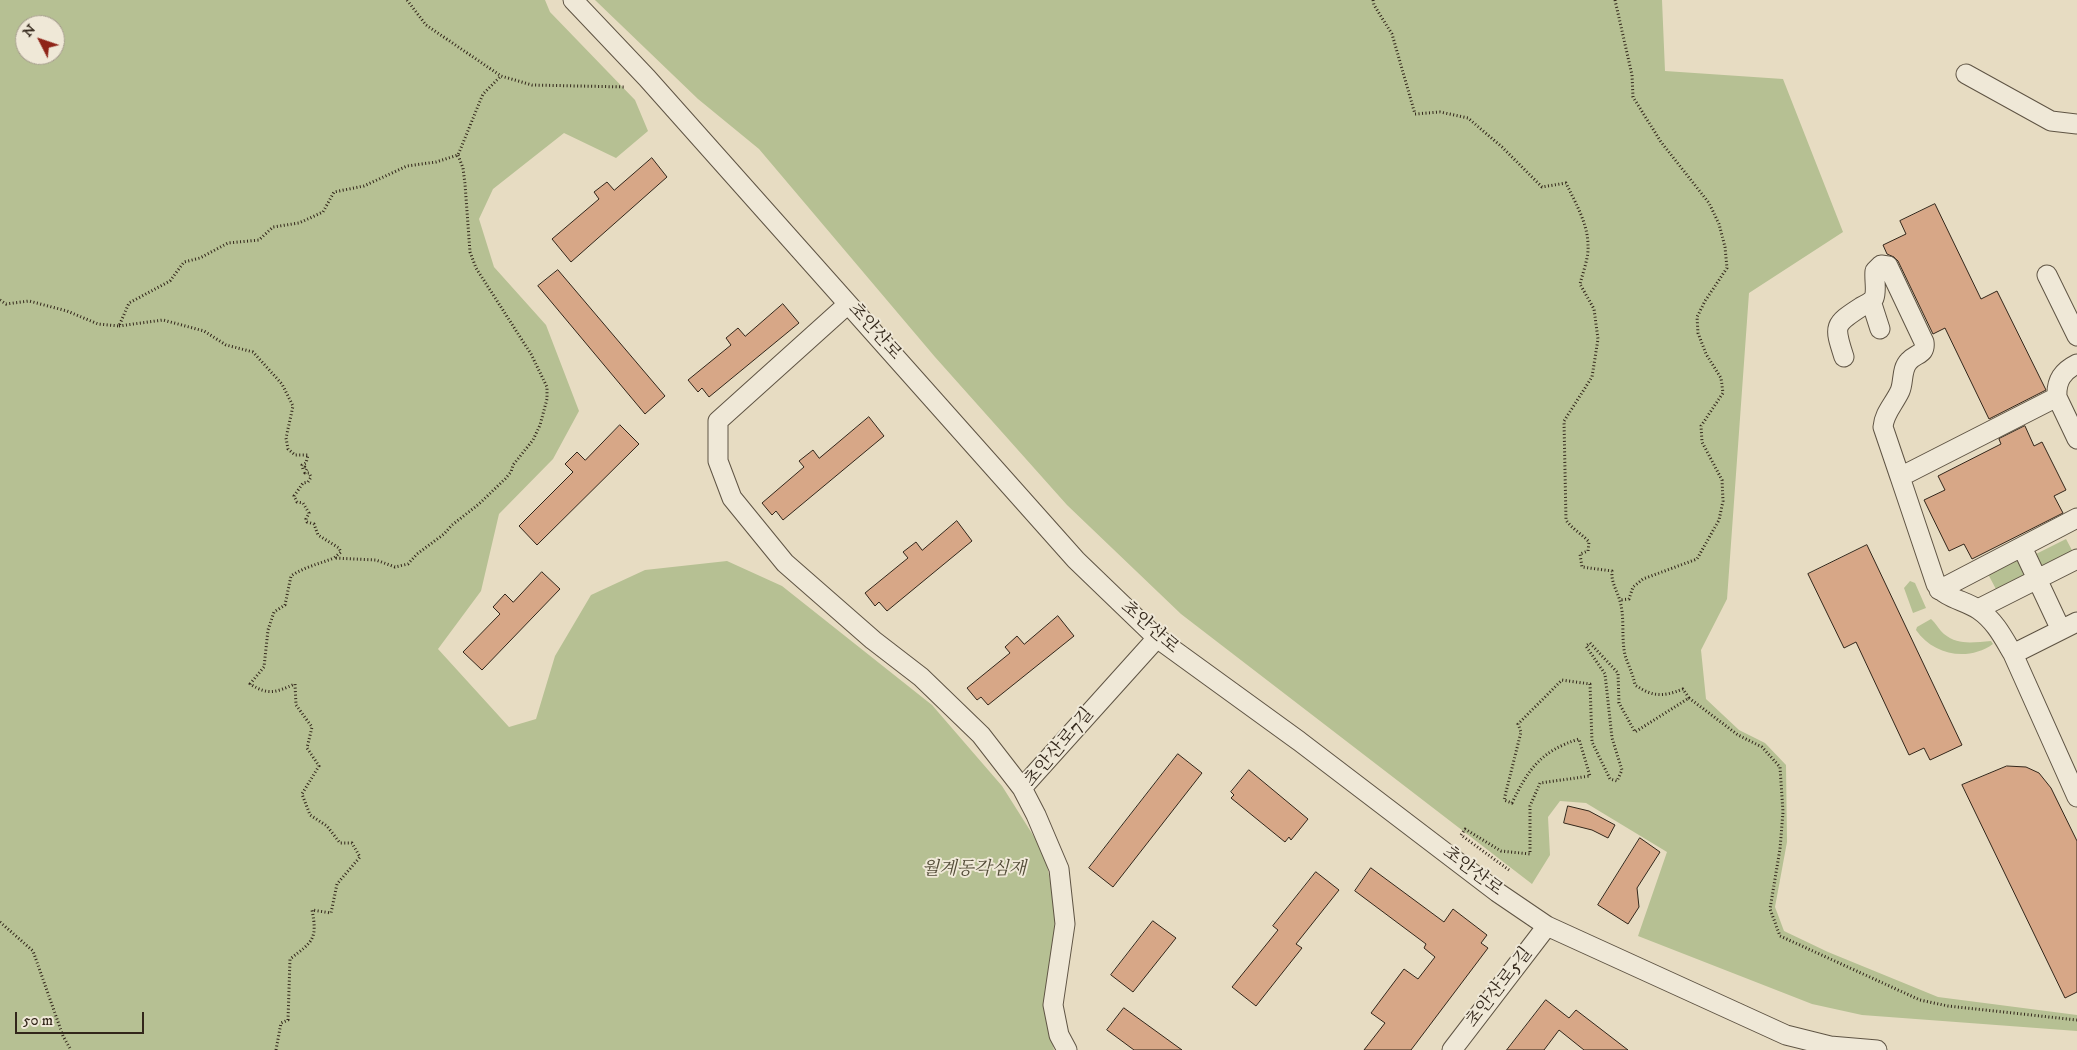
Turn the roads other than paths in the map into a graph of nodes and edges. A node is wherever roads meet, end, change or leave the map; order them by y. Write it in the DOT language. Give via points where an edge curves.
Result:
graph roads {
  1 [pos="573,0"];
  2 [pos="1966,74"];
  3 [pos="2077,124"];
  4 [pos="2047,274"];
  5 [pos="1870,302"];
  6 [pos="848,304"];
  7 [pos="1880,329"];
  8 [pos="2077,336"];
  9 [pos="1844,357"];
  10 [pos="2077,364"];
  11 [pos="2057,397"];
  12 [pos="2077,440"];
  13 [pos="1900,477"];
  14 [pos="2077,518"];
  15 [pos="2022,547"];
  16 [pos="2077,559"];
  17 [pos="2037,579"];
  18 [pos="1939,590"];
  19 [pos="1978,609"];
  20 [pos="2069,626"];
  21 [pos="1157,638"];
  22 [pos="2013,654"];
  23 [pos="1022,788"];
  24 [pos="2077,797"];
  25 [pos="1548,926"];
  26 [pos="1067,1050"];
  27 [pos="1452,1050"];
  28 [pos="1877,1050"];
  1 -- 6 [label="street, 초안산로" via="648,78"];
  2 -- 3 [label="street" via="2050,122"];
  4 -- 8 [label="street"];
  5 -- 7 [label="street"];
  5 -- 9 [label="street" via="1838,326 1837,335"];
  5 -- 13 [label="street" via="1875,294 1875,271 1880,266 1888,266 1924,342 1924,351 1905,367 1900,392 1883,422"];
  6 -- 21 [label="street, 초안산로" via="1076,560"];
  6 -- 23 [label="street" via="718,421 718,461 732,498 785,563 921,677 981,735"];
  10 -- 11 [label="street" via="2061,376"];
  11 -- 12 [label="street"];
  11 -- 13 [label="street"];
  13 -- 18 [label="street" via="1930,572"];
  14 -- 15 [label="street"];
  15 -- 17 [label="street"];
  15 -- 18 [label="street"];
  16 -- 17 [label="street"];
  17 -- 19 [label="street"];
  17 -- 20 [label="street"];
  18 -- 19 [label="street"];
  19 -- 22 [label="street" via="1994,623"];
  20 -- 22 [label="street"];
  21 -- 23 [label="street, 초안산로7길"];
  21 -- 25 [label="street, 초안산로" via="1497,892"];
  22 -- 24 [label="street"];
  23 -- 26 [label="street, 초안산로7길" via="1059,869 1065,924 1053,1006 1059,1035"];
  25 -- 27 [label="street, 초안산로5길"];
  25 -- 28 [label="street, 초안산로" via="1786,1035 1830,1046"];
}
